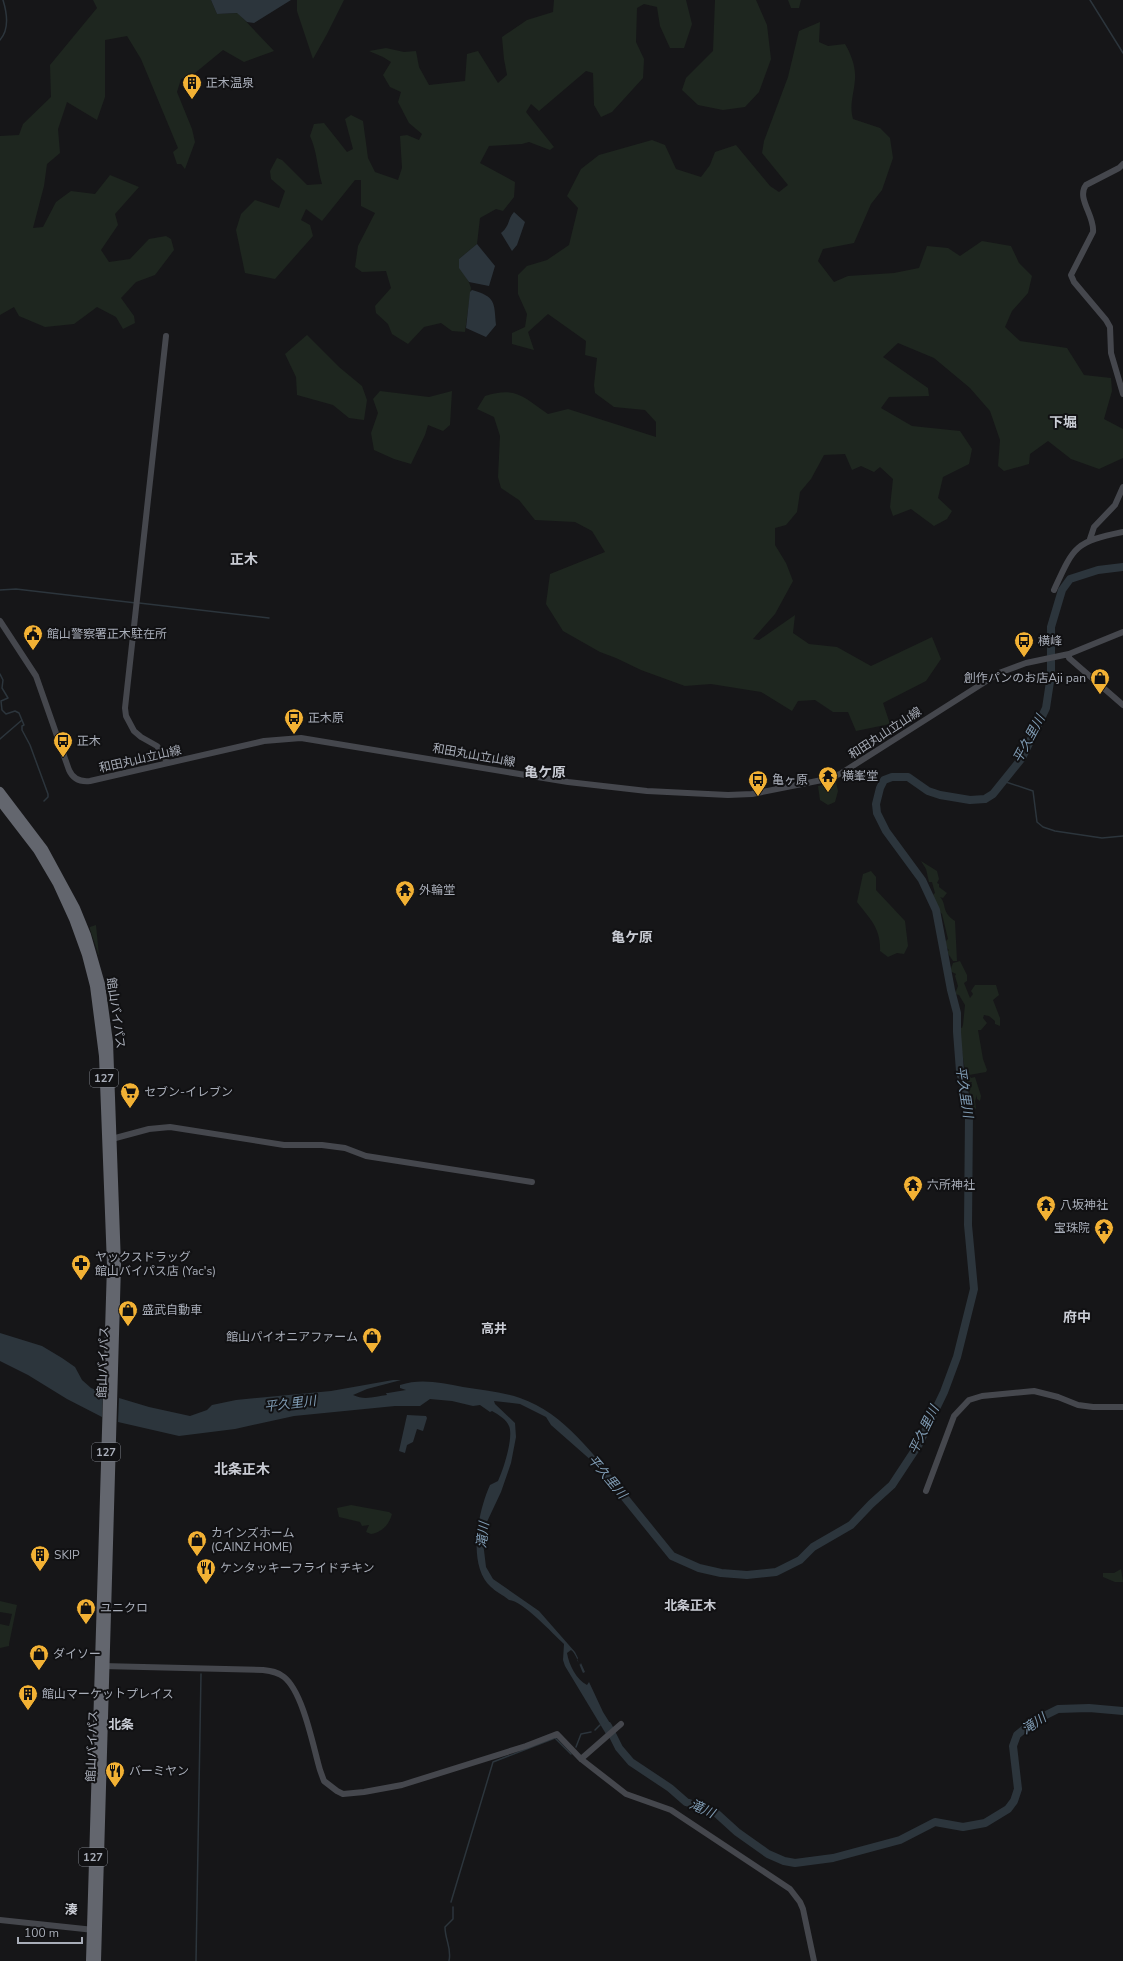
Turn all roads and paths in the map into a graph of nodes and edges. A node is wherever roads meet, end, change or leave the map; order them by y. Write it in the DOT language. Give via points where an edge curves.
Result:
graph roads {
  1 [pos="1123,164"];
  2 [pos="166,336"];
  3 [pos="1123,394"];
  4 [pos="1123,487"];
  5 [pos="1123,532"];
  6 [pos="1090,540"];
  7 [pos="1054,590"];
  8 [pos="0,621"];
  9 [pos="1123,632"];
  10 [pos="1068,654"];
  11 [pos="1123,705"];
  12 [pos="168,763"];
  13 [pos="0,791"];
  14 [pos="0,802"];
  15 [pos="110,1140"];
  16 [pos="532,1182"];
  17 [pos="1123,1407"];
  18 [pos="926,1491"];
  19 [pos="102,1666"];
  20 [pos="621,1724"];
  21 [pos="581,1759"];
  22 [pos="0,1920"];
  23 [pos="94,1930"];
  24 [pos="90,1961"];
  25 [pos="97,1961"];
  26 [pos="814,1961"];
  1 -- 3 [label="street" via="1083,189 1082,195 1094,225 1093,232 1071,275 1110,327 1111,353"];
  2 -- 12 [label="street" via="126,716 134,731 157,746"];
  4 -- 6 [label="street" via="1115,505 1094,527"];
  5 -- 6 [label="street"];
  6 -- 7 [label="street" via="1068,558"];
  8 -- 12 [label="street, 和田丸山立山線" via="36,676 74,777 90,781"];
  9 -- 10 [label="street, 和田丸山立山線"];
  10 -- 11 [label="street" via="1069,658"];
  10 -- 12 [label="street, 和田丸山立山線" via="1016,666 999,673 840,774 752,794 710,795 594,786 301,738 264,741"];
  13 -- 15 [label="highway, 館山バイパス / 127" via="44,849 76,908 93,951 106,1016"];
  14 -- 15 [label="highway, 館山バイパス / 127" via="27,837 53,878 73,919 86,954 99,1017"];
  15 -- 16 [label="street" via="149,1129 170,1127 284,1145 344,1148 366,1156"];
  15 -- 19 [label="highway, 館山バイパス / 127" via="117,1265"];
  17 -- 18 [label="street" via="1085,1406 1034,1391 982,1396 969,1400 954,1416"];
  19 -- 21 [label="street" via="263,1670 281,1675 291,1684 299,1699 324,1781 344,1794 402,1784 557,1734"];
  19 -- 23 [label="highway, 館山バイパス / 127"];
  20 -- 21 [label="street"];
  21 -- 26 [label="street" via="626,1794 671,1810 790,1889 803,1909"];
  22 -- 23 [label="street"];
  23 -- 24 [label="highway, 館山バイパス / 127"];
  23 -- 25 [label="highway, 館山バイパス / 127"];
}
